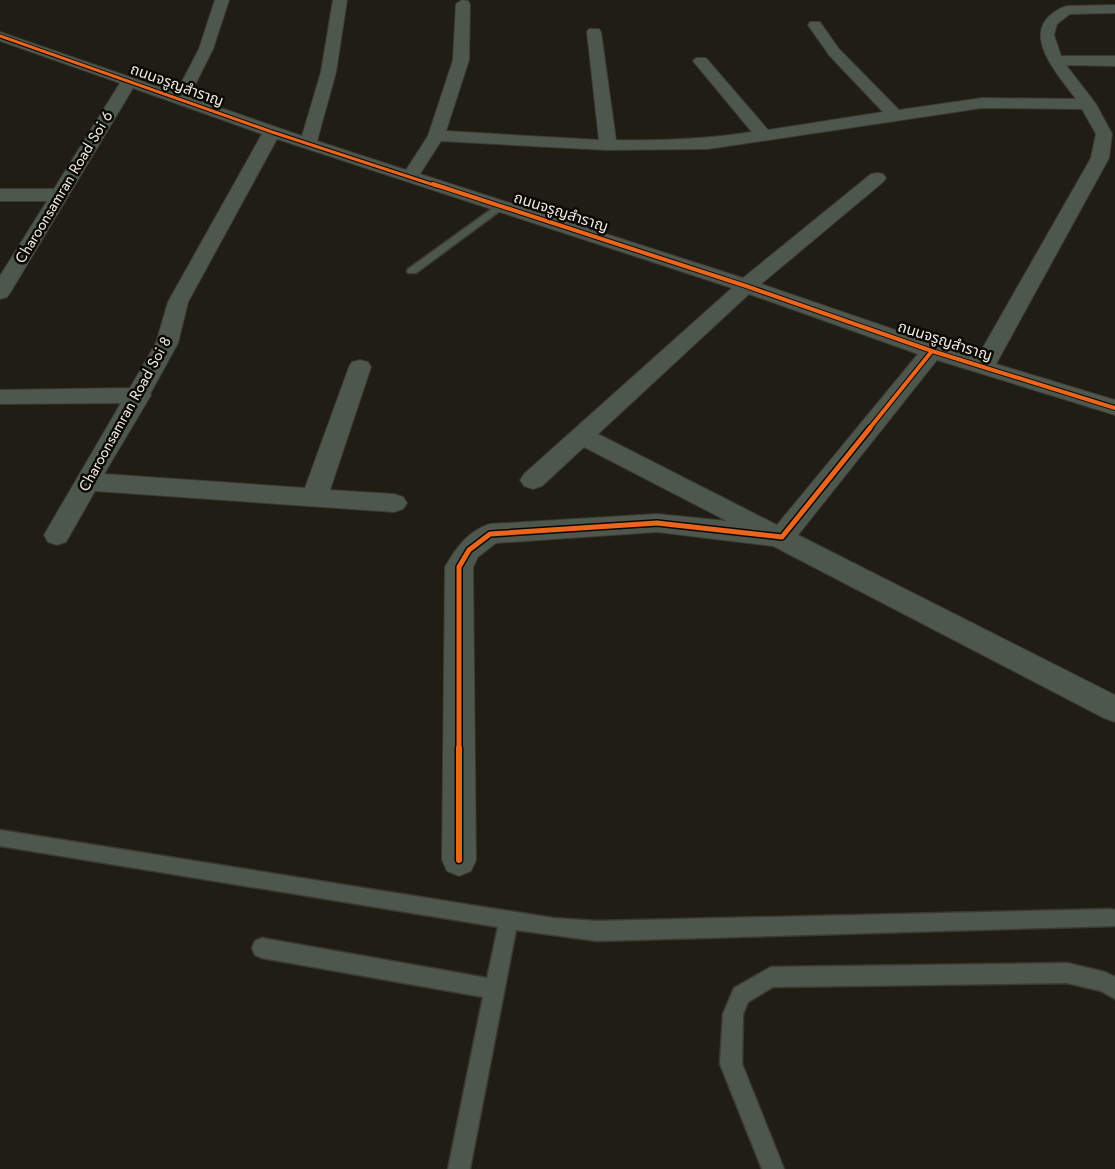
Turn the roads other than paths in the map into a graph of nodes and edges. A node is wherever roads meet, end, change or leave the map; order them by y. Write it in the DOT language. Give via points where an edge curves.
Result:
graph roads {
  1 [pos="222,0"];
  2 [pos="340,0"];
  3 [pos="463,4"];
  4 [pos="1061,5"];
  5 [pos="1115,8"];
  6 [pos="816,25"];
  7 [pos="594,32"];
  8 [pos="0,36"];
  9 [pos="1055,60"];
  10 [pos="701,61"];
  11 [pos="1115,61"];
  12 [pos="129,81"];
  13 [pos="180,100"];
  14 [pos="1088,104"];
  15 [pos="895,115"];
  16 [pos="272,132"];
  17 [pos="436,136"];
  18 [pos="764,136"];
  19 [pos="308,142"];
  20 [pos="608,144"];
  21 [pos="411,175"];
  22 [pos="877,178"];
  23 [pos="0,195"];
  24 [pos="60,195"];
  25 [pos="500,206"];
  26 [pos="412,271"];
  27 [pos="746,286"];
  28 [pos="0,293"];
  29 [pos="932,351"];
  30 [pos="360,367"];
  31 [pos="983,367"];
  32 [pos="139,395"];
  33 [pos="0,396"];
  34 [pos="1115,408"];
  35 [pos="582,436"];
  36 [pos="533,480"];
  37 [pos="88,482"];
  38 [pos="314,498"];
  39 [pos="394,503"];
  40 [pos="57,535"];
  41 [pos="782,537"];
  42 [pos="1115,709"];
  43 [pos="0,838"];
  44 [pos="459,860"];
  45 [pos="1111,918"];
  46 [pos="509,919"];
  47 [pos="262,948"];
  48 [pos="495,989"];
  49 [pos="1115,989"];
  50 [pos="459,1169"];
  51 [pos="773,1169"];
  1 -- 13 [label="street" via="206,49"];
  2 -- 19 [label="street" via="329,76"];
  3 -- 17 [label="street" via="461,60"];
  4 -- 5 [label="street"];
  4 -- 9 [label="street" via="1050,22 1047,36"];
  6 -- 15 [label="street" via="834,52"];
  7 -- 20 [label="street"];
  8 -- 12 [label="street, ถนนจรูญสำราญ"];
  9 -- 11 [label="street"];
  9 -- 14 [label="street"];
  10 -- 18 [label="street"];
  12 -- 13 [label="street, ถนนจรูญสำราญ"];
  12 -- 24 [label="street, Charoonsamran Road Soi 6"];
  13 -- 16 [label="street, ถนนจรูญสำราญ"];
  14 -- 15 [label="street" via="982,103"];
  14 -- 31 [label="street" via="1104,134 1100,158"];
  15 -- 18 [label="street"];
  16 -- 19 [label="street, ถนนจรูญสำราญ"];
  16 -- 32 [label="street, Charoonsamran Road Soi 8" via="178,302 167,343"];
  17 -- 20 [label="street"];
  17 -- 21 [label="street"];
  18 -- 20 [label="street" via="679,146"];
  19 -- 21 [label="street, ถนนจรูญสำราญ"];
  21 -- 25 [label="street, ถนนจรูญสำราญ"];
  22 -- 27 [label="street"];
  23 -- 24 [label="street"];
  24 -- 28 [label="street, Charoonsamran Road Soi 6"];
  25 -- 26 [label="lane"];
  25 -- 27 [label="street, ถนนจรูญสำราญ"];
  27 -- 29 [label="street, ถนนจรูญสำราญ"];
  27 -- 35 [label="street"];
  29 -- 31 [label="street, ถนนจรูญสำราญ"];
  29 -- 41 [label="street"];
  30 -- 38 [label="street"];
  31 -- 34 [label="street, ถนนจรูญสำราญ"];
  32 -- 33 [label="street"];
  32 -- 37 [label="street, Charoonsamran Road Soi 8"];
  35 -- 36 [label="street"];
  35 -- 41 [label="street"];
  37 -- 38 [label="street"];
  37 -- 40 [label="street, Charoonsamran Road Soi 8"];
  38 -- 39 [label="street"];
  41 -- 42 [label="street"];
  41 -- 44 [label="street" via="657,523 490,534 469,550 458,567"];
  43 -- 46 [label="lane"];
  45 -- 46 [label="lane" via="597,931"];
  46 -- 48 [label="lane"];
  47 -- 48 [label="lane"];
  48 -- 50 [label="lane"];
  49 -- 51 [label="lane" via="1105,982 1067,973 770,977 741,995 733,1014 731,1064"];
}
